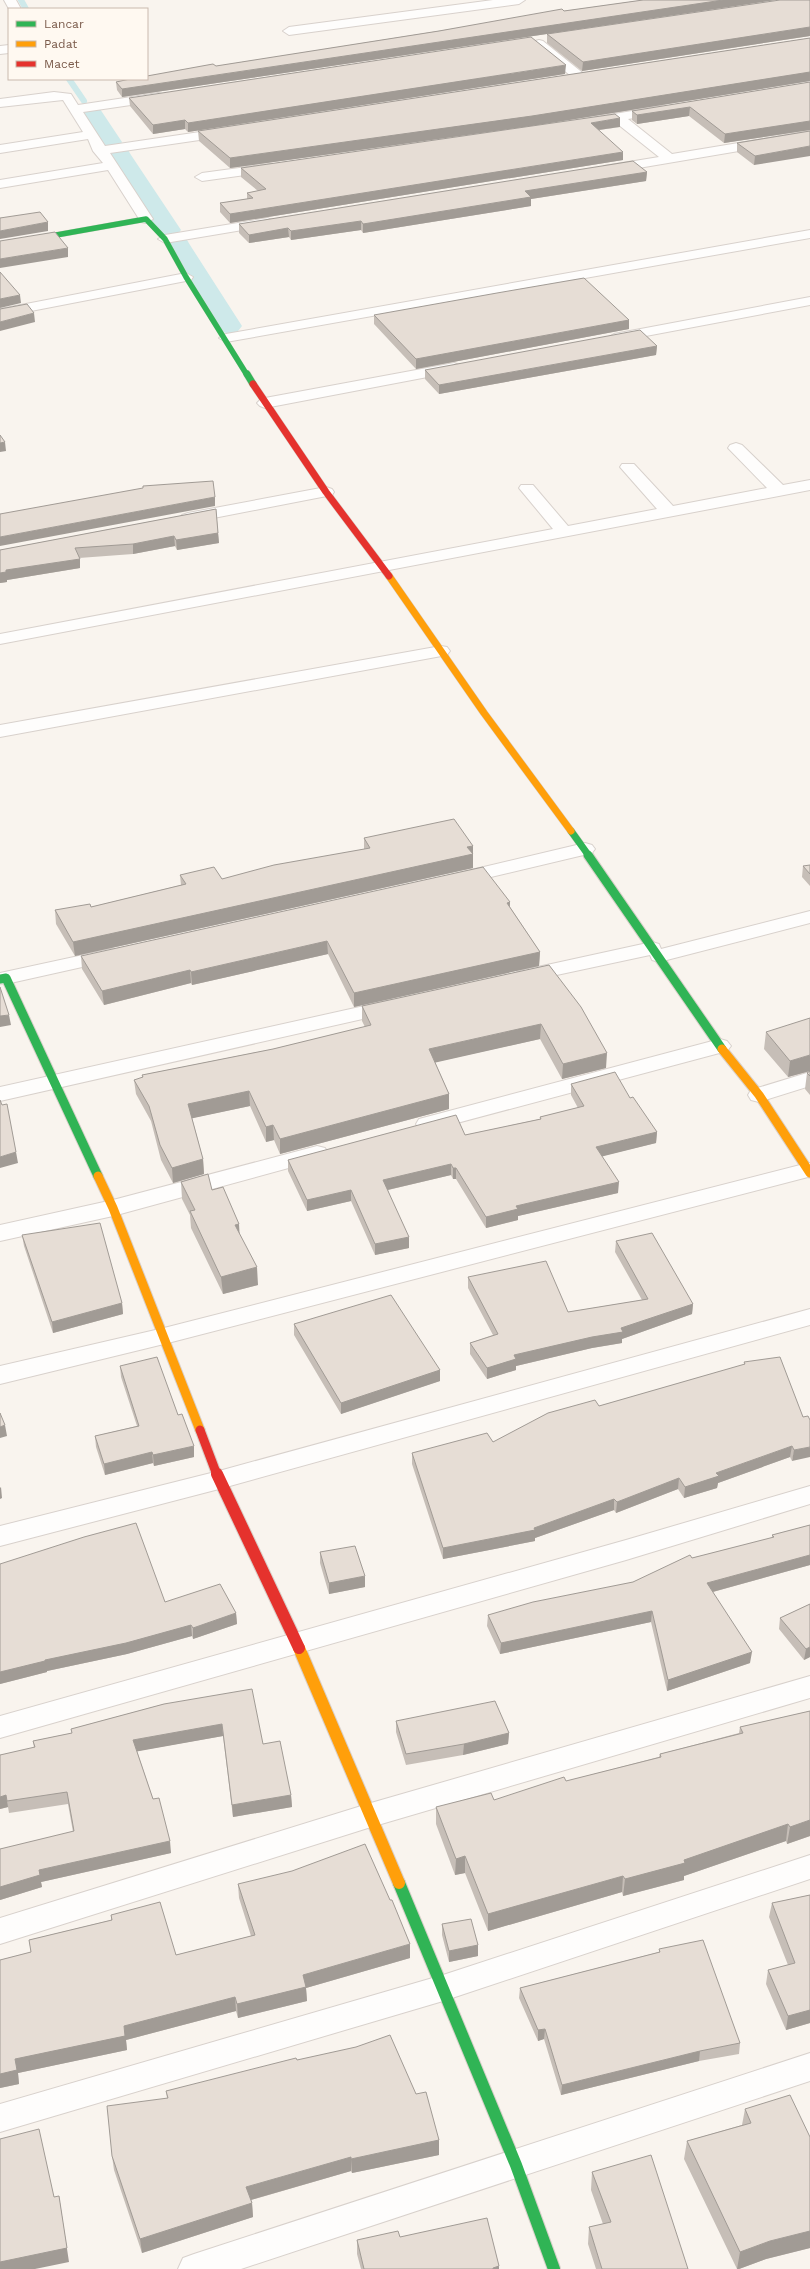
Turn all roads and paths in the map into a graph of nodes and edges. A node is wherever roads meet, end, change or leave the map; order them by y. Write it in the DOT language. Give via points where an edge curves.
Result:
graph roads {
  1 [pos="519,0"];
  2 [pos="289,31"];
  3 [pos="549,37"];
  4 [pos="596,74"];
  5 [pos="580,77"];
  6 [pos="565,79"];
  7 [pos="168,95"];
  8 [pos="0,103"];
  9 [pos="671,108"];
  10 [pos="74,109"];
  11 [pos="617,117"];
  12 [pos="578,124"];
  13 [pos="242,129"];
  14 [pos="90,135"];
  15 [pos="810,135"];
  16 [pos="0,149"];
  17 [pos="100,151"];
  18 [pos="670,159"];
  19 [pos="110,166"];
  20 [pos="280,166"];
  21 [pos="600,170"];
  22 [pos="202,177"];
  23 [pos="0,184"];
  24 [pos="146,220"];
  25 [pos="280,220"];
  26 [pos="810,234"];
  27 [pos="165,238"];
  28 [pos="0,245"];
  29 [pos="186,277"];
  30 [pos="810,301"];
  31 [pos="0,312"];
  32 [pos="226,338"];
  33 [pos="601,341"];
  34 [pos="468,366"];
  35 [pos="265,403"];
  36 [pos="736,448"];
  37 [pos="628,467"];
  38 [pos="810,485"];
  39 [pos="526,488"];
  40 [pos="779,491"];
  41 [pos="326,492"];
  42 [pos="669,512"];
  43 [pos="171,521"];
  44 [pos="564,532"];
  45 [pos="382,566"];
  46 [pos="0,639"];
  47 [pos="440,651"];
  48 [pos="0,731"];
  49 [pos="585,849"];
  50 [pos="438,884"];
  51 [pos="810,917"];
  52 [pos="130,951"];
  53 [pos="655,952"];
  54 [pos="3,978"];
  55 [pos="504,981"];
  56 [pos="411,1002"];
  57 [pos="720,1046"];
  58 [pos="810,1080"];
  59 [pos="55,1082"];
  60 [pos="0,1094"];
  61 [pos="759,1095"];
  62 [pos="405,1130"];
  63 [pos="336,1148"];
  64 [pos="809,1172"];
  65 [pos="113,1208"];
  66 [pos="0,1233"];
  67 [pos="810,1317"];
  68 [pos="164,1336"];
  69 [pos="0,1375"];
  70 [pos="219,1480"];
  71 [pos="810,1495"];
  72 [pos="0,1536"];
  73 [pos="296,1642"];
  74 [pos="810,1687"];
  75 [pos="0,1727"];
  76 [pos="371,1815"];
  77 [pos="810,1868"];
  78 [pos="0,1931"];
  79 [pos="443,1988"];
  80 [pos="810,2067"];
  81 [pos="0,2118"];
  82 [pos="516,2165"];
  83 [pos="194,2269"];
  84 [pos="554,2269"];
  1 -- 2 [label="street"];
  3 -- 5 [label="street" via="529,40"];
  4 -- 5 [label="street"];
  5 -- 6 [label="street"];
  7 -- 10 [label="street"];
  8 -- 10 [label="street" via="60,93"];
  9 -- 11 [label="street"];
  10 -- 14 [label="street"];
  11 -- 12 [label="street"];
  11 -- 18 [label="street"];
  13 -- 17 [label="street"];
  14 -- 16 [label="street"];
  14 -- 17 [label="street"];
  15 -- 18 [label="street"];
  17 -- 19 [label="street"];
  18 -- 21 [label="street"];
  19 -- 23 [label="street"];
  19 -- 24 [label="street"];
  20 -- 22 [label="street"];
  24 -- 27 [label="street"];
  24 -- 28 [label="street"];
  25 -- 27 [label="street"];
  26 -- 32 [label="street"];
  27 -- 29 [label="street"];
  29 -- 31 [label="street"];
  29 -- 32 [label="street"];
  30 -- 33 [label="street"];
  32 -- 35 [label="street"];
  34 -- 35 [label="street"];
  35 -- 41 [label="street"];
  36 -- 40 [label="street"];
  37 -- 42 [label="street"];
  38 -- 40 [label="street"];
  39 -- 44 [label="street"];
  40 -- 42 [label="street"];
  41 -- 43 [label="street"];
  41 -- 45 [label="street"];
  42 -- 44 [label="street"];
  44 -- 45 [label="street"];
  45 -- 46 [label="street"];
  45 -- 47 [label="street"];
  47 -- 48 [label="street"];
  47 -- 49 [label="street"];
  49 -- 50 [label="street"];
  49 -- 53 [label="street"];
  51 -- 53 [label="street"];
  52 -- 54 [label="street"];
  53 -- 55 [label="street"];
  53 -- 57 [label="street"];
  54 -- 59 [label="street"];
  56 -- 59 [label="street"];
  57 -- 61 [label="street"];
  57 -- 62 [label="street"];
  58 -- 61 [label="street"];
  59 -- 60 [label="street"];
  59 -- 65 [label="street"];
  61 -- 64 [label="street"];
  63 -- 65 [label="street"];
  64 -- 68 [label="street"];
  65 -- 66 [label="street"];
  65 -- 68 [label="street"];
  67 -- 70 [label="street"];
  68 -- 69 [label="street"];
  68 -- 70 [label="street"];
  70 -- 72 [label="street"];
  70 -- 73 [label="street"];
  71 -- 73 [label="street" via="619,1552"];
  73 -- 75 [label="street"];
  73 -- 76 [label="street"];
  74 -- 76 [label="street"];
  76 -- 78 [label="street"];
  76 -- 79 [label="street"];
  77 -- 79 [label="street"];
  79 -- 81 [label="street"];
  79 -- 82 [label="street"];
  80 -- 82 [label="street"];
  82 -- 83 [label="street"];
  82 -- 84 [label="street"];
}
